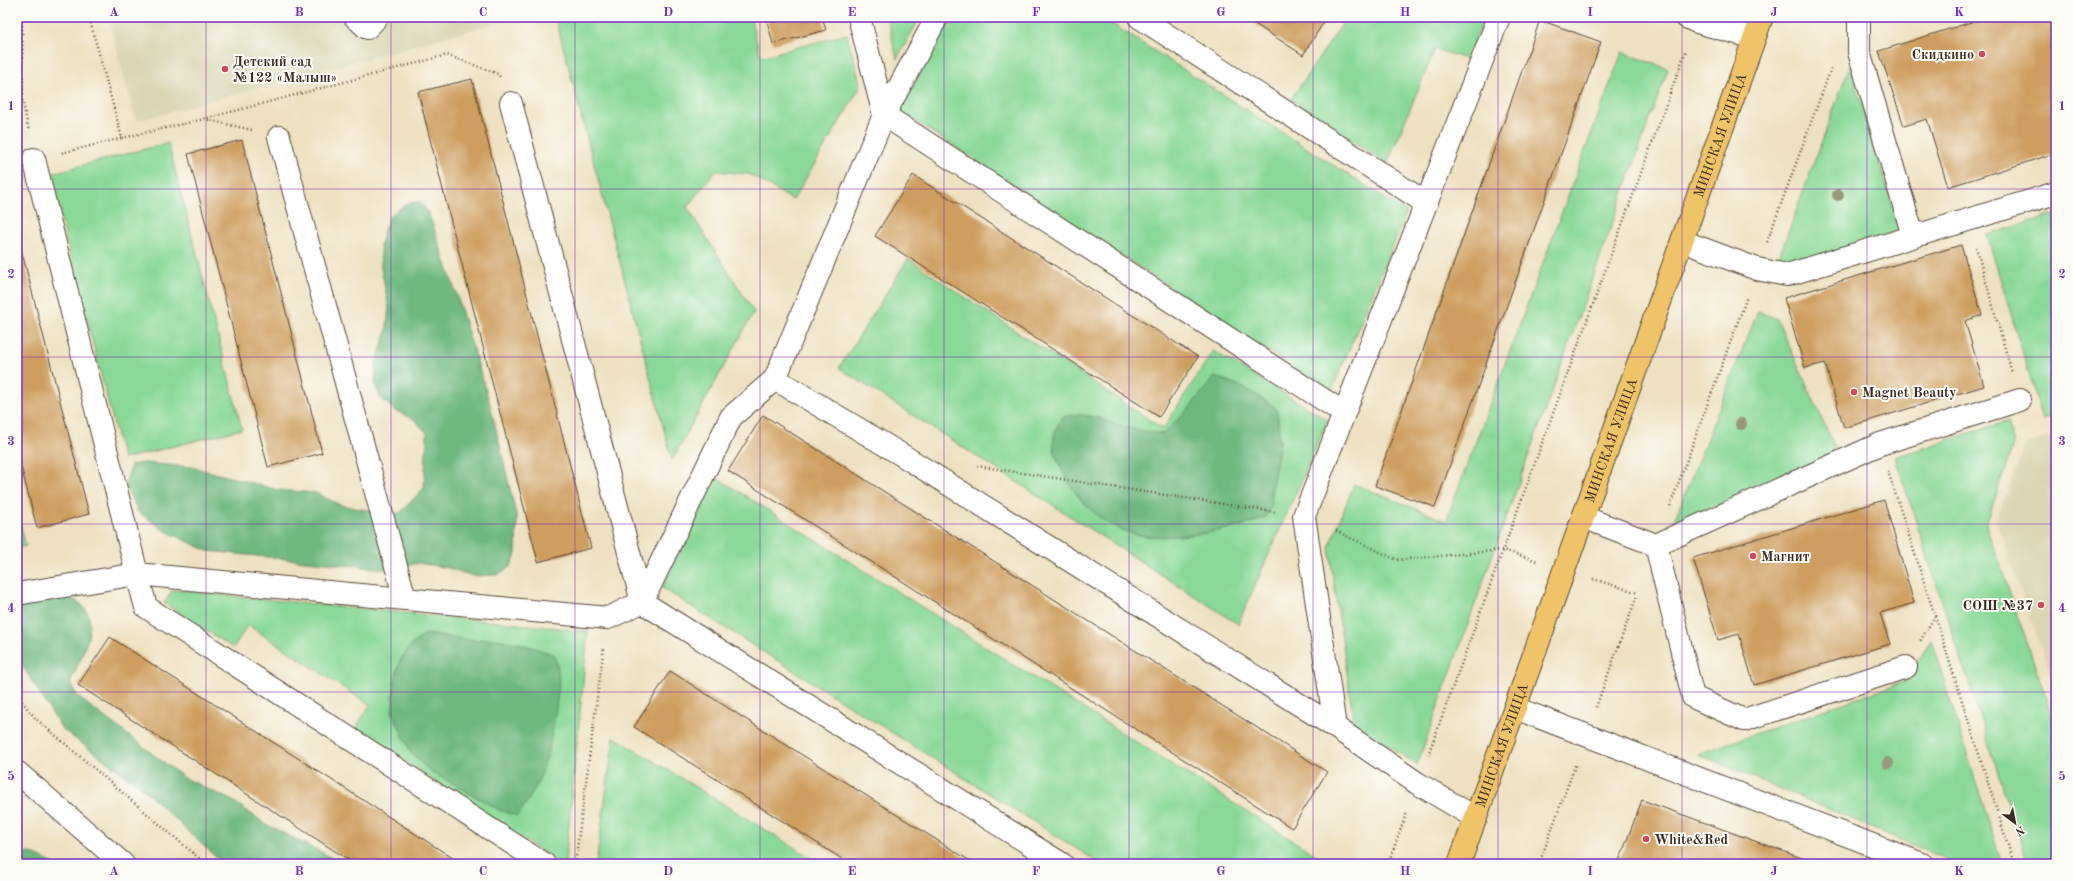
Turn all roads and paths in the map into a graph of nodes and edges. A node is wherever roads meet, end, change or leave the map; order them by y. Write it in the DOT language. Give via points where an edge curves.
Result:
graph roads {
  1 [pos="22,17"];
  2 [pos="89,17"];
  3 [pos="355,17"];
  4 [pos="378,17"];
  5 [pos="859,17"];
  6 [pos="937,17"];
  7 [pos="1139,17"];
  8 [pos="1499,17"];
  9 [pos="1762,17"];
  10 [pos="1859,17"];
  11 [pos="1691,19"];
  12 [pos="1754,38"];
  13 [pos="1834,62"];
  14 [pos="17,76"];
  15 [pos="23,101"];
  16 [pos="511,103"];
  17 [pos="884,115"];
  18 [pos="204,119"];
  19 [pos="279,136"];
  20 [pos="122,138"];
  21 [pos="34,159"];
  22 [pos="2056,193"];
  23 [pos="1426,203"];
  24 [pos="1968,220"];
  25 [pos="1913,236"];
  26 [pos="1682,241"];
  27 [pos="1757,269"];
  28 [pos="775,378"];
  29 [pos="2020,400"];
  30 [pos="1344,413"];
  31 [pos="1880,444"];
  32 [pos="973,466"];
  33 [pos="1304,516"];
  34 [pos="1583,517"];
  35 [pos="1656,545"];
  36 [pos="1503,550"];
  37 [pos="1564,570"];
  38 [pos="137,574"];
  39 [pos="1641,586"];
  40 [pos="1638,593"];
  41 [pos="17,594"];
  42 [pos="405,599"];
  43 [pos="642,602"];
  44 [pos="1935,616"];
  45 [pos="608,618"];
  46 [pos="1906,667"];
  47 [pos="17,695"];
  48 [pos="1515,708"];
  49 [pos="1335,727"];
  50 [pos="1586,735"];
  51 [pos="17,772"];
  52 [pos="1417,783"];
  53 [pos="1476,818"];
  54 [pos="123,864"];
  55 [pos="206,864"];
  56 [pos="544,864"];
  57 [pos="575,864"];
  58 [pos="1062,864"];
  59 [pos="1388,864"];
  60 [pos="1459,864"];
  61 [pos="1539,864"];
  62 [pos="1922,864"];
  63 [pos="2014,864"];
  1 -- 15 [label="path"];
  2 -- 20 [label="path"];
  3 -- 4 [label="street" via="367,28"];
  5 -- 17 [label="street"];
  6 -- 17 [label="street"];
  7 -- 23 [label="street"];
  8 -- 23 [label="street"];
  9 -- 12 [label="main road, МИНСКАЯ УЛИЦА"];
  10 -- 25 [label="street" via="1859,52"];
  11 -- 12 [label="street"];
  11 -- 36 [label="path"];
  12 -- 26 [label="main road, МИНСКАЯ УЛИЦА"];
  13 -- 27 [label="path"];
  14 -- 15 [label="path"];
  15 -- 21 [label="path"];
  16 -- 18 [label="path" via="498,74 447,55"];
  16 -- 43 [label="street"];
  17 -- 28 [label="street"];
  17 -- 30 [label="street"];
  18 -- 19 [label="path"];
  18 -- 20 [label="path"];
  19 -- 42 [label="street"];
  20 -- 21 [label="path"];
  21 -- 38 [label="street"];
  22 -- 24 [label="street"];
  23 -- 30 [label="street"];
  24 -- 25 [label="street"];
  24 -- 29 [label="path"];
  25 -- 27 [label="street" via="1787,275"];
  26 -- 27 [label="street"];
  26 -- 34 [label="main road, МИНСКАЯ УЛИЦА"];
  27 -- 35 [label="path"];
  28 -- 43 [label="street" via="731,417"];
  28 -- 49 [label="street"];
  29 -- 31 [label="street"];
  30 -- 33 [label="street"];
  31 -- 35 [label="street"];
  31 -- 44 [label="path"];
  32 -- 33 [label="path"];
  33 -- 36 [label="path" via="1397,560"];
  33 -- 49 [label="street"];
  34 -- 35 [label="street"];
  34 -- 37 [label="main road, МИНСКАЯ УЛИЦА"];
  35 -- 46 [label="street" via="1694,697 1744,720"];
  36 -- 37 [label="path"];
  36 -- 52 [label="path"];
  37 -- 40 [label="path"];
  37 -- 48 [label="main road, МИНСКАЯ УЛИЦА"];
  38 -- 41 [label="street"];
  38 -- 42 [label="street"];
  38 -- 56 [label="street" via="146,607"];
  39 -- 40 [label="path"];
  40 -- 50 [label="path"];
  42 -- 45 [label="street"];
  43 -- 45 [label="street"];
  43 -- 58 [label="street"];
  44 -- 46 [label="path"];
  44 -- 63 [label="path"];
  45 -- 57 [label="path"];
  47 -- 55 [label="path" via="36,719"];
  48 -- 50 [label="street"];
  48 -- 53 [label="main road, МИНСКАЯ УЛИЦА"];
  49 -- 52 [label="street"];
  50 -- 61 [label="path"];
  50 -- 62 [label="street"];
  51 -- 54 [label="street"];
  52 -- 53 [label="street"];
  52 -- 59 [label="path"];
  53 -- 60 [label="main road, МИНСКАЯ УЛИЦА"];
}
